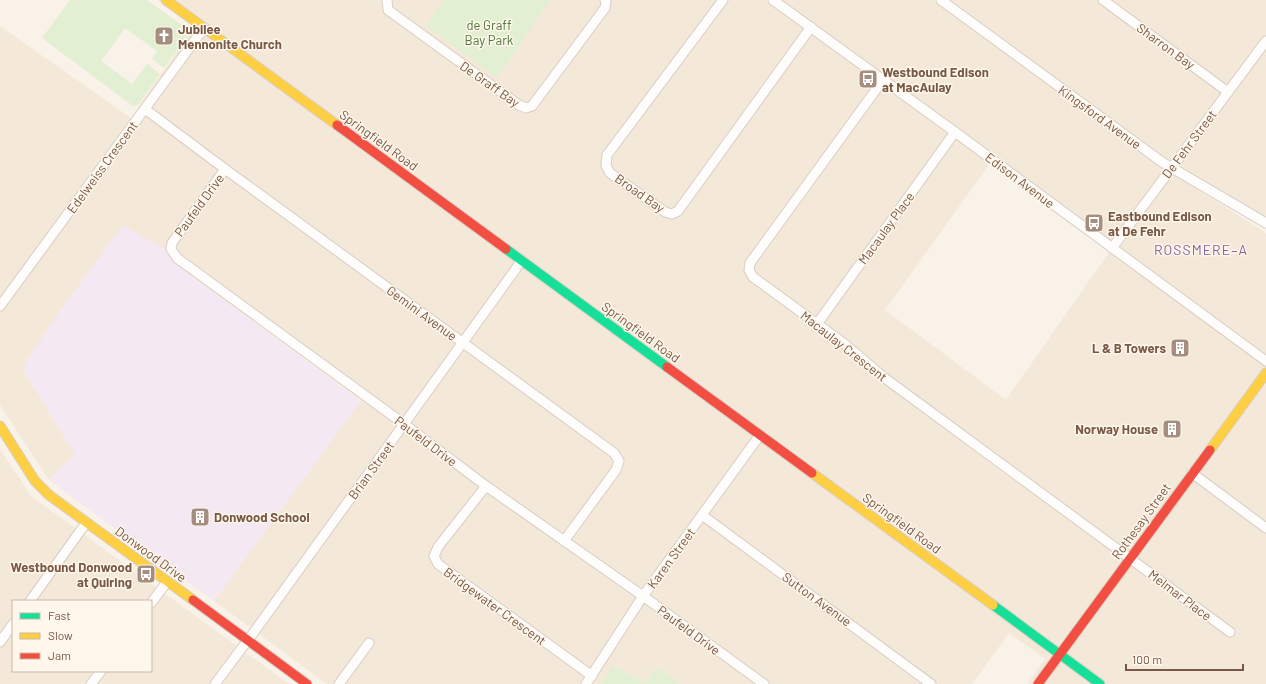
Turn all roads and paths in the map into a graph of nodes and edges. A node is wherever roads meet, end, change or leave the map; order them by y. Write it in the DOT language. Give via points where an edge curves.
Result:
graph roads {
  1 [pos="166,0"];
  2 [pos="605,0"];
  3 [pos="723,0"];
  4 [pos="774,0"];
  5 [pos="941,0"];
  6 [pos="1103,0"];
  7 [pos="387,2"];
  8 [pos="811,27"];
  9 [pos="204,28"];
  10 [pos="1266,41"];
  11 [pos="883,80"];
  12 [pos="1228,92"];
  13 [pos="145,109"];
  14 [pos="955,132"];
  15 [pos="1171,167"];
  16 [pos="225,169"];
  17 [pos="1266,223"];
  18 [pos="1112,248"];
  19 [pos="520,260"];
  20 [pos="0,306"];
  21 [pos="817,324"];
  22 [pos="463,342"];
  23 [pos="1266,360"];
  24 [pos="1266,372"];
  25 [pos="404,424"];
  26 [pos="0,426"];
  27 [pos="760,435"];
  28 [pos="1192,473"];
  29 [pos="486,486"];
  30 [pos="702,515"];
  31 [pos="86,523"];
  32 [pos="1266,528"];
  33 [pos="564,542"];
  34 [pos="1130,558"];
  35 [pos="167,582"];
  36 [pos="643,596"];
  37 [pos="31,600"];
  38 [pos="152,602"];
  39 [pos="12,625"];
  40 [pos="1230,632"];
  41 [pos="248,641"];
  42 [pos="0,642"];
  43 [pos="369,643"];
  44 [pos="1060,654"];
  45 [pos="100,672"];
  46 [pos="589,680"];
  47 [pos="91,684"];
  48 [pos="215,684"];
  49 [pos="307,684"];
  50 [pos="339,684"];
  51 [pos="764,684"];
  52 [pos="931,684"];
  53 [pos="1038,684"];
  54 [pos="1100,684"];
  1 -- 9 [label="street, Springfield Road"];
  2 -- 7 [label="street, De Graff Bay" via="604,8 532,106 526,108 388,10"];
  3 -- 8 [label="street, Broad Bay" via="607,155 606,166 610,172 665,212 678,212"];
  4 -- 8 [label="street, Edison Avenue"];
  5 -- 15 [label="street, Kingsford Avenue"];
  6 -- 12 [label="street, Sharron Bay"];
  8 -- 11 [label="street, Edison Avenue"];
  9 -- 13 [label="street, Edelweiss Crescent"];
  9 -- 19 [label="street, Springfield Road"];
  10 -- 12 [label="street, De Fehr Street"];
  11 -- 14 [label="street, Edison Avenue"];
  11 -- 21 [label="street, Macaulay Crescent" via="750,264 749,270 753,277"];
  12 -- 15 [label="street, De Fehr Street"];
  13 -- 16 [label="street, Gemini Avenue"];
  13 -- 20 [label="street, Edelweiss Crescent"];
  14 -- 18 [label="street, Edison Avenue"];
  14 -- 21 [label="street, Macaulay Place"];
  15 -- 17 [label="street, Kingsford Avenue"];
  15 -- 18 [label="street, De Fehr Street"];
  16 -- 22 [label="street, Gemini Avenue"];
  16 -- 25 [label="street, Paufeld Drive" via="174,239 171,249 174,255"];
  18 -- 23 [label="street, Edison Avenue"];
  19 -- 22 [label="street, Brian Street"];
  19 -- 27 [label="street, Springfield Road"];
  21 -- 34 [label="street, Macaulay Crescent" via="882,376"];
  22 -- 25 [label="street, Brian Street"];
  22 -- 33 [label="street, Gemini Avenue" via="614,453 619,461 616,470"];
  24 -- 28 [label="street, Rothesay Street"];
  25 -- 29 [label="street, Paufeld Drive"];
  25 -- 41 [label="street, Brian Street"];
  26 -- 31 [label="street, Donwood Drive" via="35,481"];
  27 -- 30 [label="street, Karen Street"];
  27 -- 44 [label="street, Springfield Road"];
  28 -- 32 [label="street"];
  28 -- 34 [label="street, Rothesay Street"];
  29 -- 33 [label="street, Paufeld Drive"];
  29 -- 46 [label="street, Bridgewater Crescent" via="438,548 434,556 438,564"];
  30 -- 36 [label="street, Karen Street"];
  30 -- 52 [label="street, Sutton Avenue"];
  31 -- 35 [label="street, Donwood Drive"];
  31 -- 37 [label="street"];
  33 -- 36 [label="street, Paufeld Drive"];
  34 -- 40 [label="street, Melmar Place"];
  34 -- 44 [label="street, Rothesay Street"];
  35 -- 38 [label="street"];
  35 -- 41 [label="street, Donwood Drive"];
  36 -- 46 [label="street, Karen Street"];
  36 -- 51 [label="street, Paufeld Drive"];
  39 -- 42 [label="street"];
  41 -- 48 [label="street, Brian Street"];
  41 -- 49 [label="street, Donwood Drive"];
  43 -- 50 [label="street"];
  44 -- 53 [label="street, Rothesay Street"];
  44 -- 54 [label="street, Springfield Road"];
  45 -- 47 [label="street"];
}
